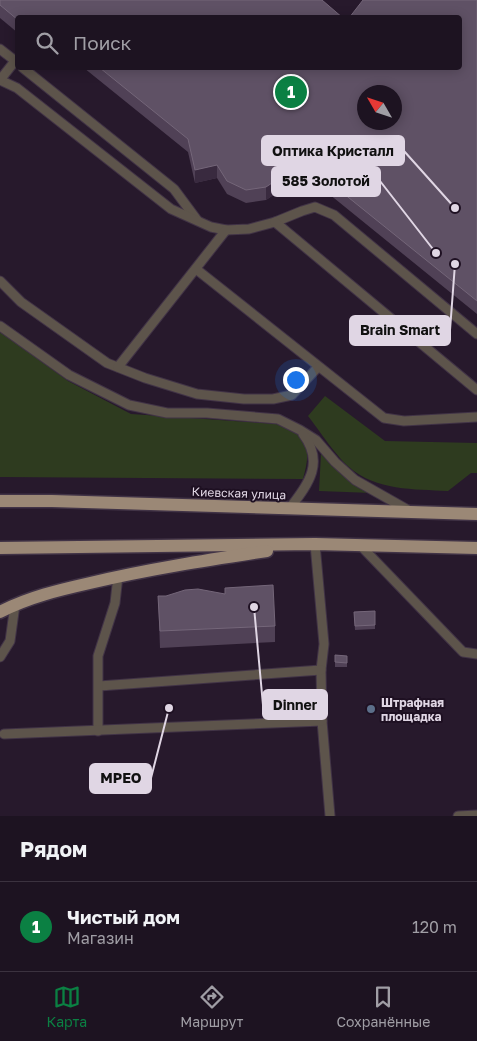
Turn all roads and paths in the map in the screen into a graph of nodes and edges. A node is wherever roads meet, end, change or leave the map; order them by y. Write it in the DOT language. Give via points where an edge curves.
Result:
graph roads {
  1 [pos="0,49"];
  2 [pos="15,61"];
  3 [pos="15,63"];
  4 [pos="25,70"];
  5 [pos="0,80"];
  6 [pos="199,222"];
  7 [pos="275,222"];
  8 [pos="226,230"];
  9 [pos="196,269"];
  10 [pos="0,281"];
  11 [pos="0,326"];
  12 [pos="477,334"];
  13 [pos="118,367"];
  14 [pos="318,367"];
  15 [pos="477,390"];
  16 [pos="477,417"];
  17 [pos="300,430"];
  18 [pos="0,501"];
  19 [pos="290,508"];
  20 [pos="412,513"];
  21 [pos="477,514"];
  22 [pos="315,544"];
  23 [pos="360,545"];
  24 [pos="0,548"];
  25 [pos="477,548"];
  26 [pos="118,576"];
  27 [pos="15,604"];
  28 [pos="0,612"];
  29 [pos="477,654"];
  30 [pos="0,656"];
  31 [pos="321,670"];
  32 [pos="99,686"];
  33 [pos="322,721"];
  34 [pos="98,731"];
  35 [pos="4,734"];
  36 [pos="330,816"];
  37 [pos="458,816"];
  38 [pos="477,816"];
  1 -- 2 [label="lane"];
  3 -- 5 [label="lane"];
  4 -- 6 [label="lane" via="174,189"];
  5 -- 6 [label="lane" via="16,88 171,209"];
  6 -- 8 [label="lane"];
  7 -- 8 [label="lane" via="249,229"];
  7 -- 12 [label="lane" via="315,207 334,215"];
  7 -- 15 [label="lane"];
  8 -- 9 [label="lane"];
  9 -- 13 [label="lane"];
  9 -- 14 [label="lane"];
  10 -- 13 [label="lane" via="21,302 107,363"];
  11 -- 17 [label="lane" via="70,376 129,405 167,413 207,413 278,420"];
  13 -- 14 [label="lane" via="197,394 244,399 292,395"];
  14 -- 16 [label="lane" via="384,418 404,421"];
  17 -- 19 [label="lane" via="310,443 314,464 308,484"];
  17 -- 20 [label="lane" via="316,440 355,480"];
  18 -- 19 [label="main road, Киевская улица"];
  19 -- 20 [label="main road, Киевская улица"];
  20 -- 21 [label="main road, Киевская улица"];
  22 -- 23 [label="main road"];
  22 -- 24 [label="main road"];
  22 -- 26 [label="main road"];
  22 -- 31 [label="lane" via="328,644"];
  23 -- 25 [label="main road"];
  23 -- 29 [label="lane" via="463,652"];
  26 -- 27 [label="main road"];
  26 -- 32 [label="lane" via="115,603 98,656"];
  27 -- 28 [label="main road"];
  27 -- 30 [label="lane" via="10,641"];
  31 -- 32 [label="lane"];
  31 -- 33 [label="lane"];
  32 -- 34 [label="lane"];
  33 -- 34 [label="lane"];
  33 -- 36 [label="lane"];
  34 -- 35 [label="lane"];
  37 -- 38 [label="lane"];
}
